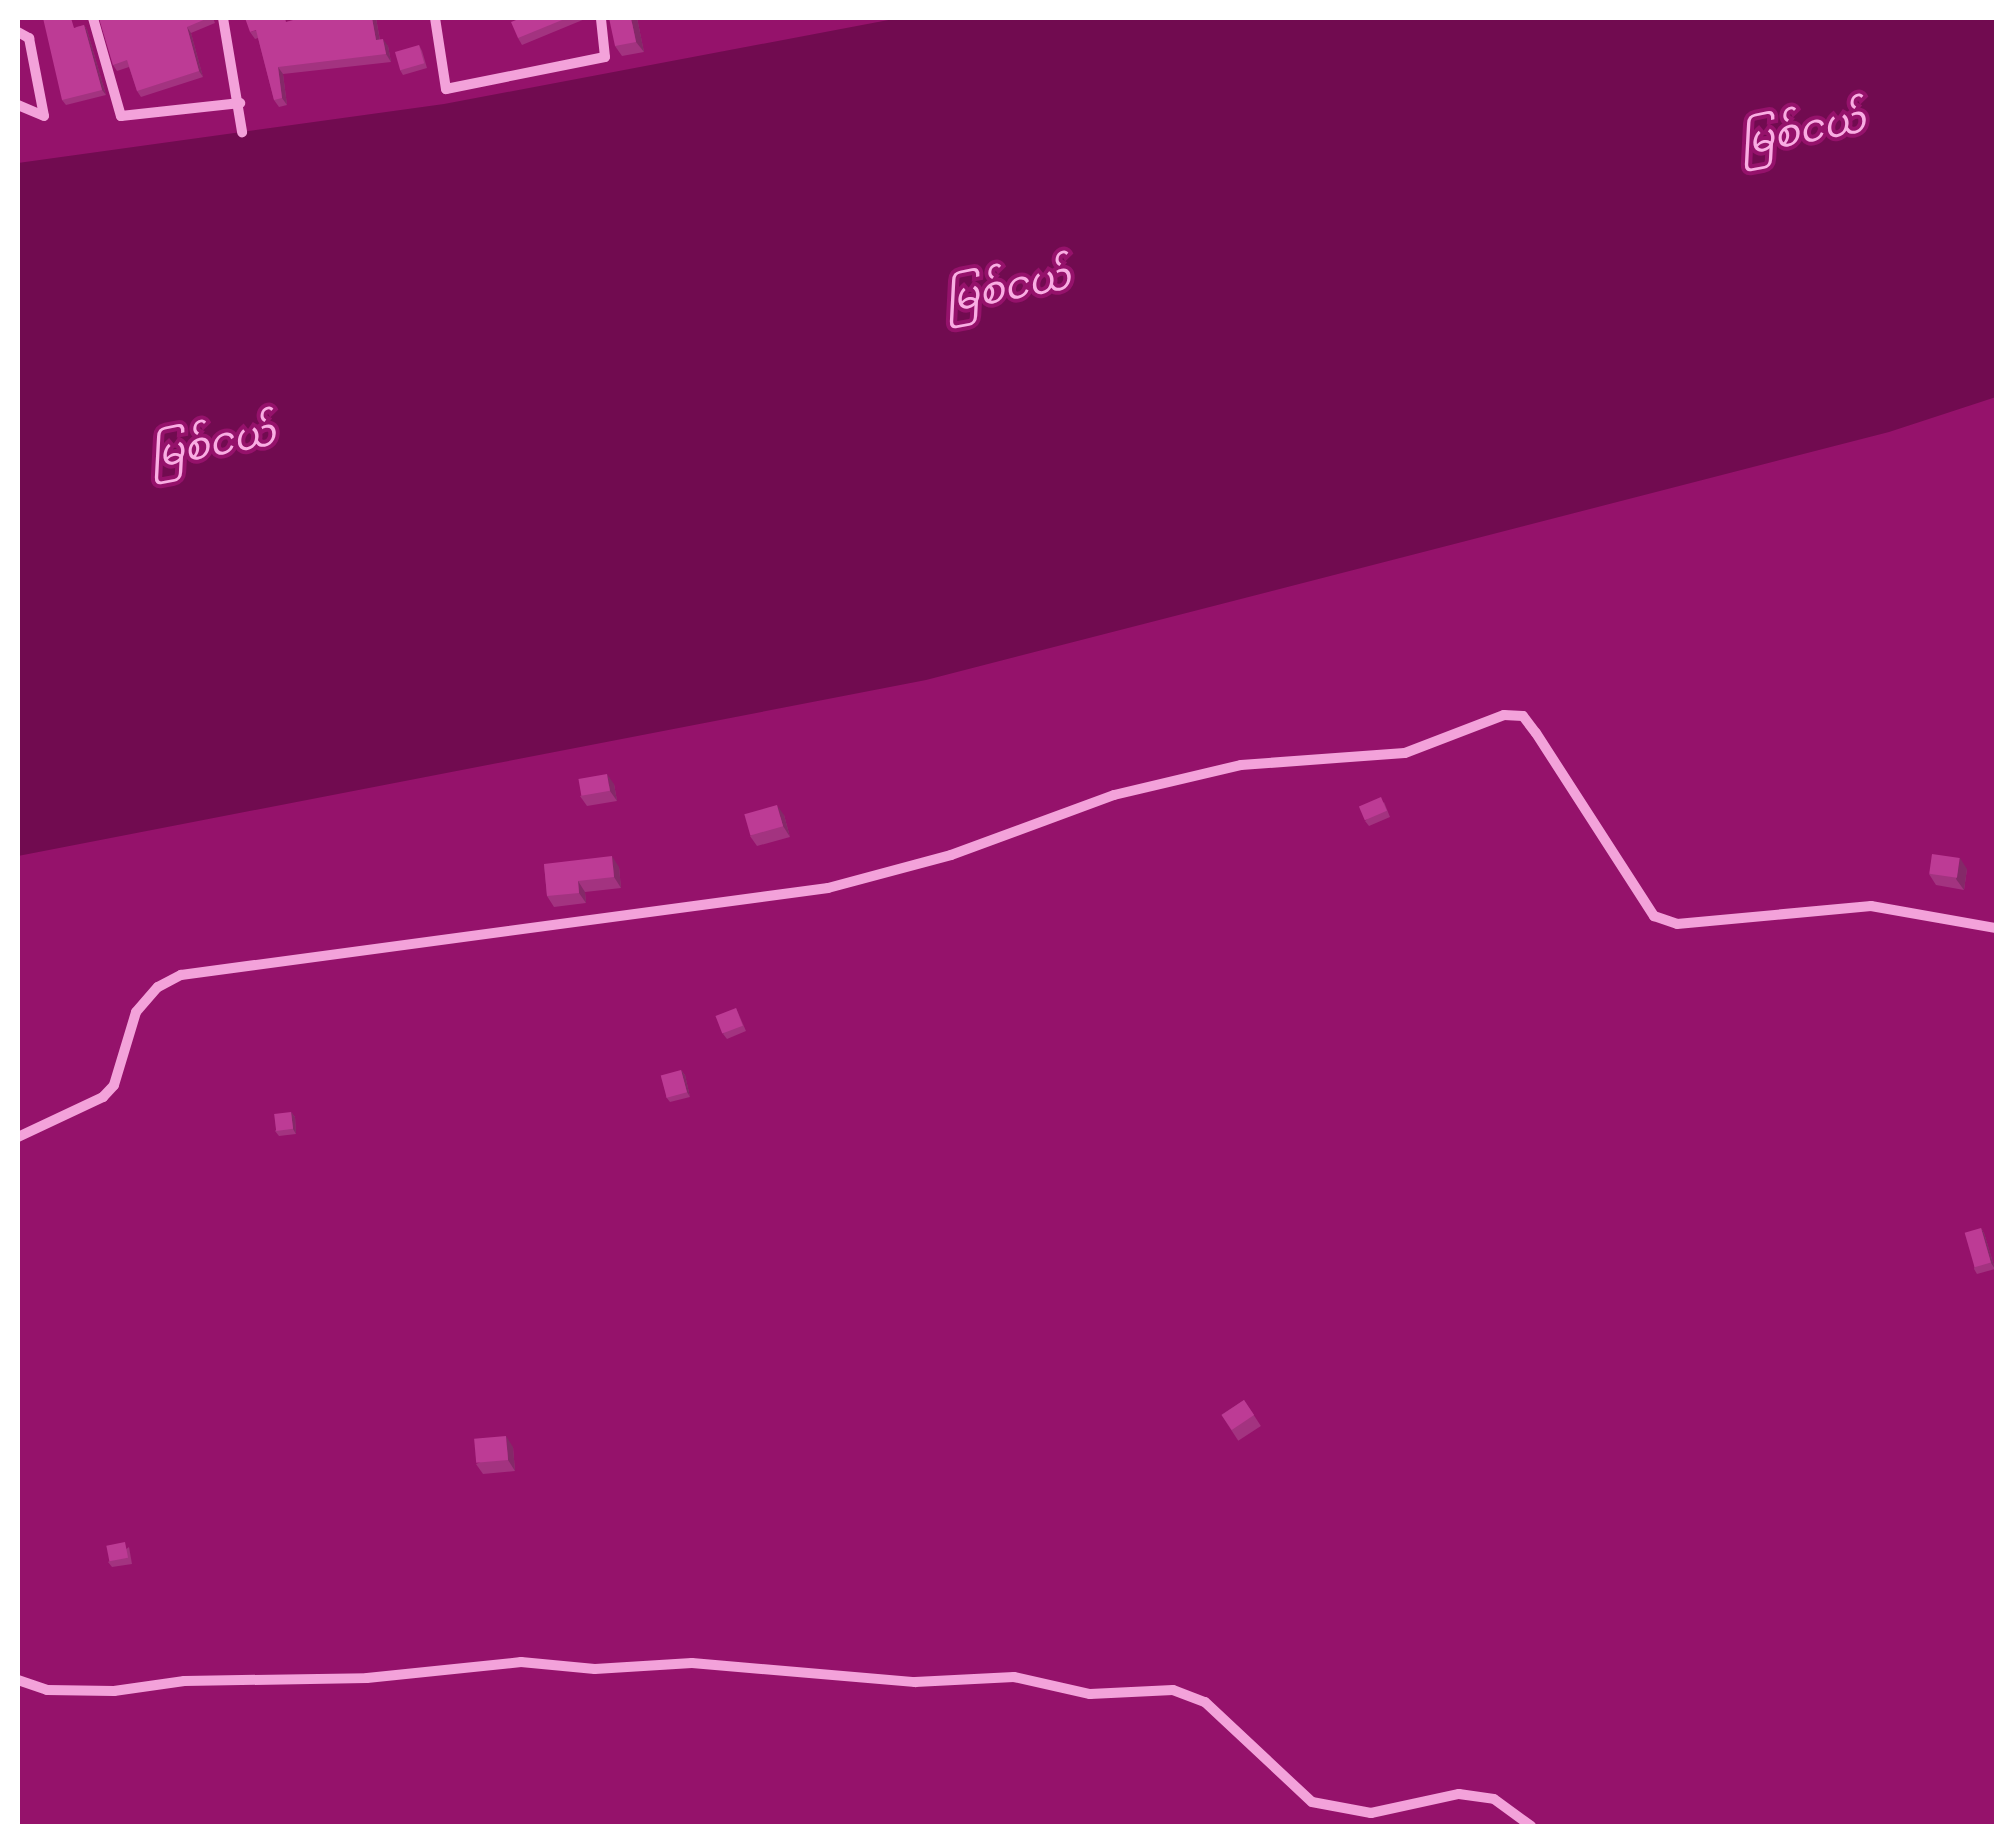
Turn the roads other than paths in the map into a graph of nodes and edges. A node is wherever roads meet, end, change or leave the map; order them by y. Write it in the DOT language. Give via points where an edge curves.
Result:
graph roads {
  1 [pos="93,18"];
  2 [pos="223,18"];
  3 [pos="435,18"];
  4 [pos="601,18"];
  5 [pos="18,32"];
  6 [pos="240,102"];
  7 [pos="18,106"];
  8 [pos="242,132"];
  9 [pos="1996,928"];
  10 [pos="18,1137"];
  11 [pos="18,1680"];
  12 [pos="1531,1826"];
  1 -- 6 [label="street" via="121,116"];
  2 -- 6 [label="street"];
  3 -- 4 [label="street" via="446,89 605,57"];
  5 -- 7 [label="street" via="29,38 44,116"];
  6 -- 8 [label="street"];
  9 -- 10 [label="street" via="1871,906 1677,924 1654,916 1524,716 1504,715 1406,753 1242,765 1114,794 951,854 828,888 181,975 136,1012 114,1085 103,1097"];
  11 -- 12 [label="street" via="47,1690 114,1690 367,1678 521,1662 595,1669 692,1663 915,1682 1014,1677 1090,1694 1174,1690 1215,1710 1312,1802 1371,1812 1459,1794 1494,1799"];
}
